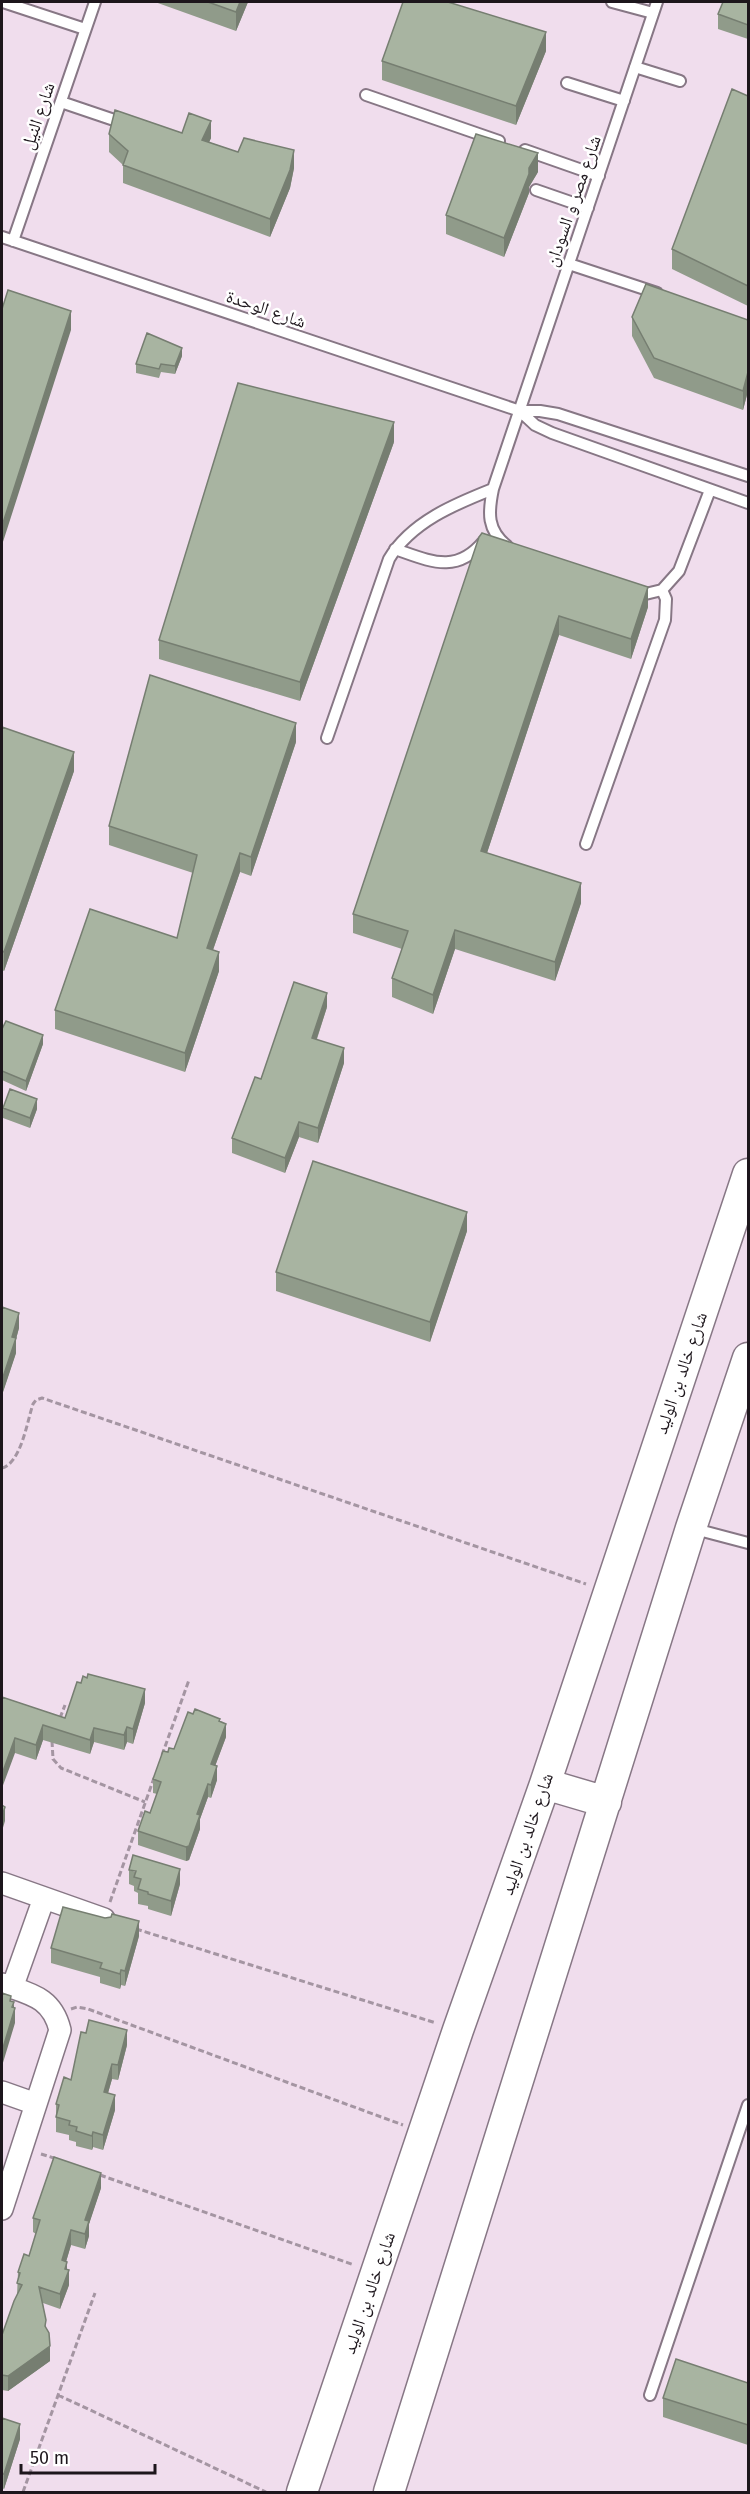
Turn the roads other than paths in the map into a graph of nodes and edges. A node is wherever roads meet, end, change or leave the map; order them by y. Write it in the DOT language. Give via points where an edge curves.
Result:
graph roads {
  1 [pos="3,2"];
  2 [pos="95,2"];
  3 [pos="612,2"];
  4 [pos="657,2"];
  5 [pos="653,13"];
  6 [pos="86,29"];
  7 [pos="635,67"];
  8 [pos="680,81"];
  9 [pos="567,83"];
  10 [pos="366,95"];
  11 [pos="624,100"];
  12 [pos="61,102"];
  13 [pos="139,128"];
  14 [pos="599,176"];
  15 [pos="536,190"];
  16 [pos="588,208"];
  17 [pos="2,237"];
  18 [pos="13,241"];
  19 [pos="569,264"];
  20 [pos="670,297"];
  21 [pos="520,411"];
  22 [pos="748,476"];
  23 [pos="493,489"];
  24 [pos="710,490"];
  25 [pos="748,503"];
  26 [pos="490,525"];
  27 [pos="395,549"];
  28 [pos="522,553"];
  29 [pos="662,590"];
  30 [pos="627,592"];
  31 [pos="327,738"];
  32 [pos="586,844"];
  33 [pos="748,1174"];
  34 [pos="748,1358"];
  35 [pos="691,1528"];
  36 [pos="748,1543"];
  37 [pos="545,1784"];
  38 [pos="606,1802"];
  39 [pos="2,1883"];
  40 [pos="45,1898"];
  41 [pos="104,1919"];
  42 [pos="7,1986"];
  43 [pos="2,2092"];
  44 [pos="36,2104"];
  45 [pos="748,2105"];
  46 [pos="2,2209"];
  47 [pos="650,2395"];
  48 [pos="302,2493"];
  49 [pos="389,2493"];
  1 -- 6 [label="lane"];
  2 -- 6 [label="lane, شارع النيل"];
  3 -- 5 [label="lane"];
  4 -- 5 [label="lane, شارع مصر و السودان"];
  5 -- 7 [label="lane, شارع مصر و السودان"];
  6 -- 12 [label="lane, شارع النيل"];
  7 -- 8 [label="lane"];
  7 -- 11 [label="lane, شارع مصر و السودان"];
  9 -- 11 [label="lane"];
  10 -- 14 [label="lane"];
  11 -- 14 [label="lane, شارع مصر و السودان"];
  12 -- 13 [label="lane"];
  12 -- 18 [label="lane, شارع النيل"];
  14 -- 16 [label="lane, شارع مصر و السودان"];
  15 -- 16 [label="lane"];
  16 -- 19 [label="lane, شارع مصر و السودان"];
  17 -- 18 [label="lane, شارع الوحدة"];
  18 -- 21 [label="lane, شارع الوحدة"];
  19 -- 20 [label="lane"];
  19 -- 21 [label="lane, شارع مصر و السودان"];
  21 -- 22 [label="lane, شارع الوحدة" via="558,414"];
  21 -- 23 [label="lane, شارع مصر و السودان"];
  21 -- 24 [label="lane, شارع الوحدة" via="535,425 552,433"];
  23 -- 26 [label="lane, شارع مصر و السودان"];
  23 -- 27 [label="lane" via="423,524"];
  24 -- 25 [label="lane, شارع الوحدة"];
  24 -- 29 [label="lane" via="679,571"];
  26 -- 27 [label="lane" via="483,542 468,556 449,564"];
  26 -- 28 [label="lane" via="498,539"];
  27 -- 31 [label="lane"];
  29 -- 30 [label="lane" via="638,596"];
  29 -- 32 [label="lane" via="665,620"];
  33 -- 37 [label="main road, شارع خالد بن الوليد"];
  34 -- 35 [label="main road"];
  35 -- 36 [label="lane"];
  35 -- 38 [label="main road"];
  37 -- 38 [label="main road"];
  37 -- 48 [label="main road, شارع خالد بن الوليد"];
  38 -- 49 [label="main road"];
  39 -- 40 [label="street"];
  40 -- 41 [label="street"];
  40 -- 42 [label="street"];
  42 -- 44 [label="street" via="40,1998 50,2006 60,2030"];
  43 -- 44 [label="street"];
  44 -- 46 [label="street"];
  45 -- 47 [label="lane"];
}
